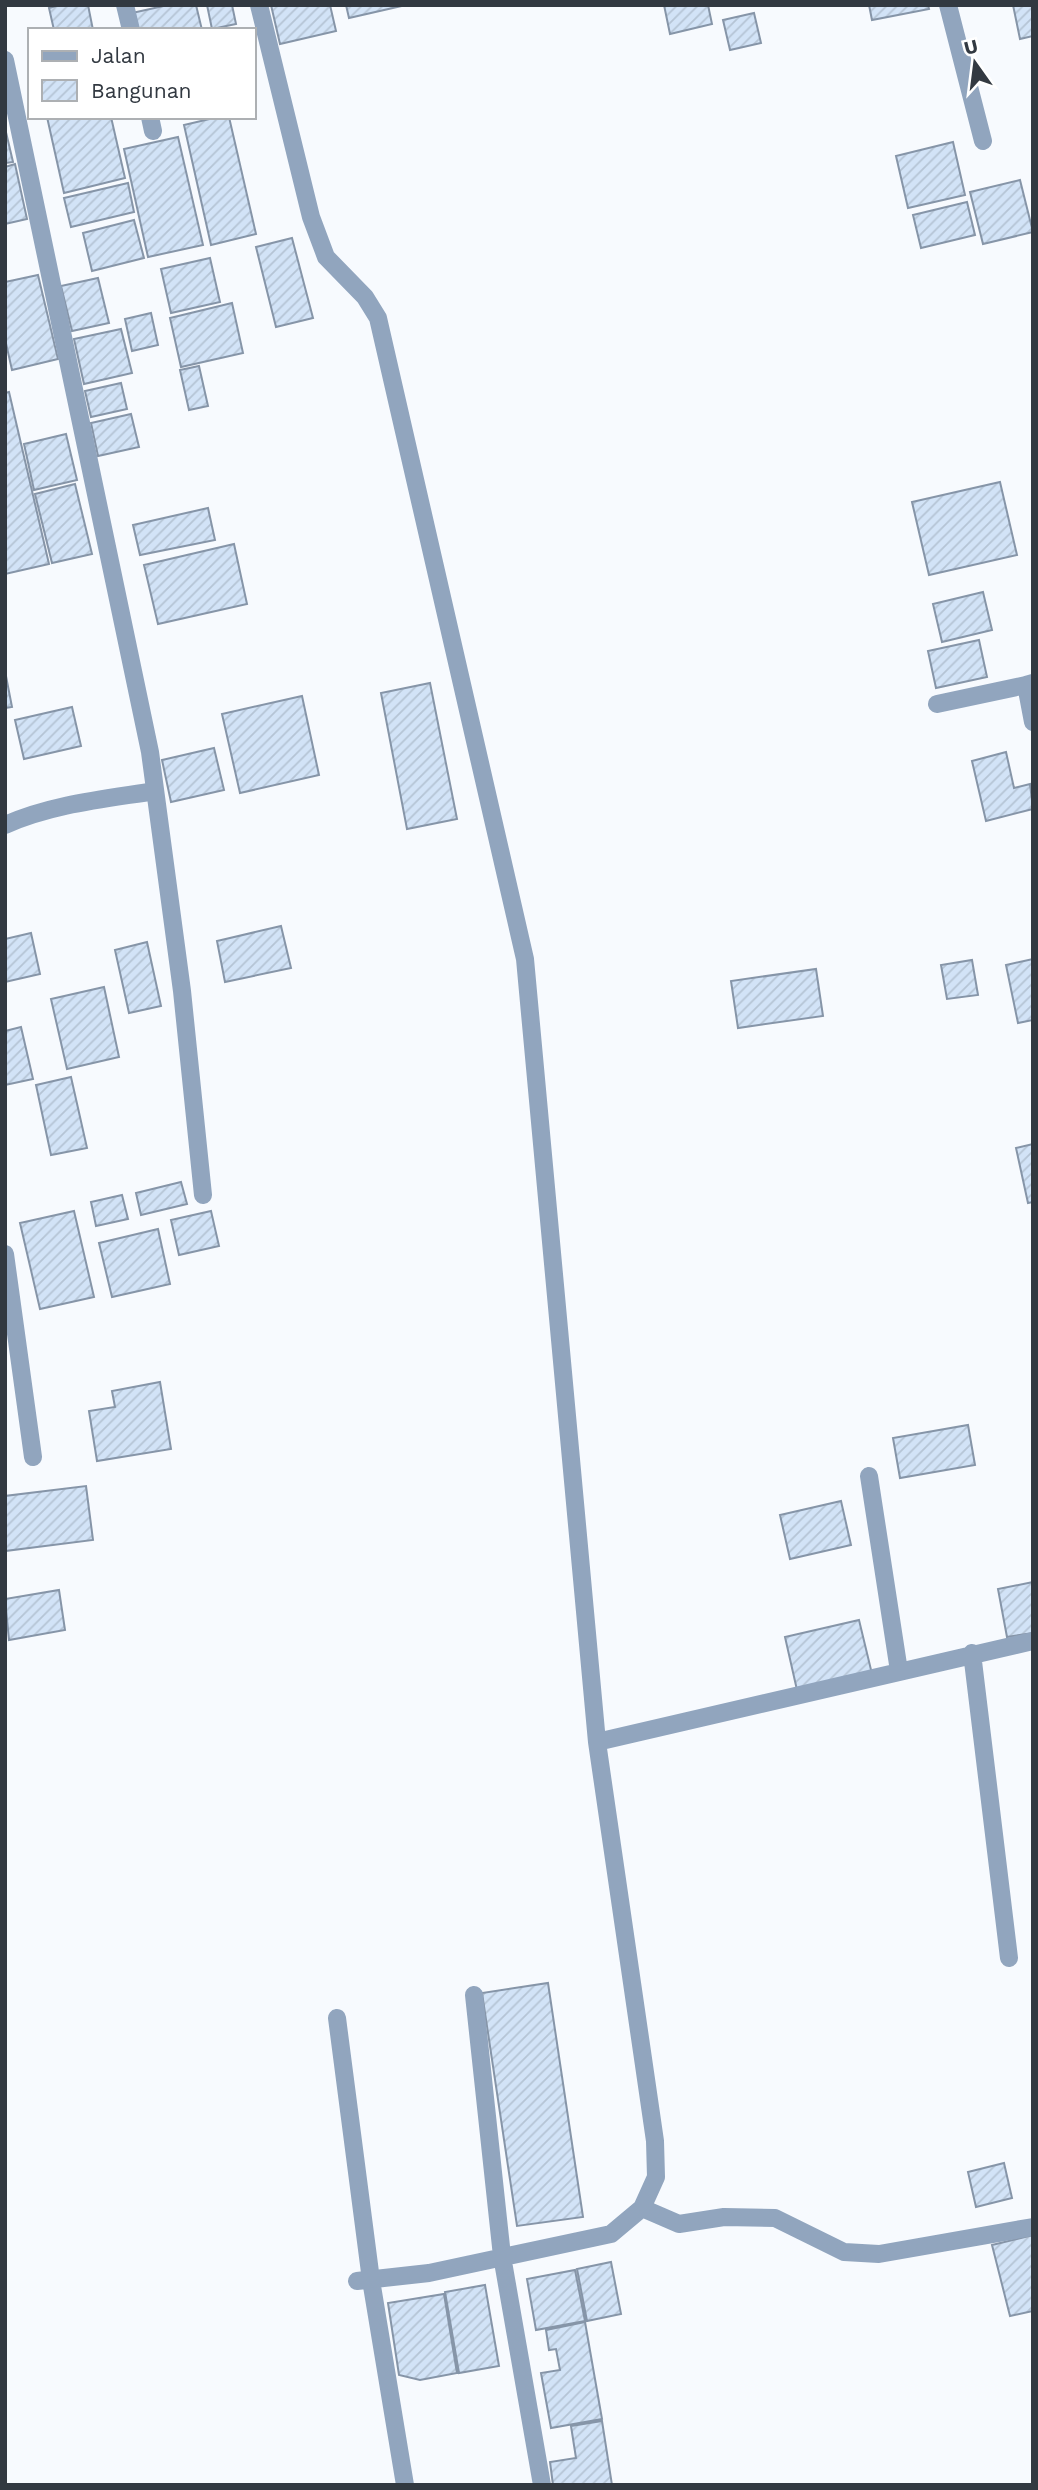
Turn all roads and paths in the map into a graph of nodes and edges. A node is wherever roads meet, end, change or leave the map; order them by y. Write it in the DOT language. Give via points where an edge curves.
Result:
graph roads {
  1 [pos="125,5"];
  2 [pos="259,5"];
  3 [pos="948,5"];
  4 [pos="131,28"];
  5 [pos="5,60"];
  6 [pos="983,141"];
  7 [pos="1029,684"];
  8 [pos="937,704"];
  9 [pos="1033,722"];
  10 [pos="155,791"];
  11 [pos="5,825"];
  12 [pos="203,1195"];
  13 [pos="5,1254"];
  14 [pos="33,1457"];
  15 [pos="869,1476"];
  16 [pos="1033,1641"];
  17 [pos="972,1653"];
  18 [pos="898,1671"];
  19 [pos="597,1742"];
  20 [pos="1009,1958"];
  21 [pos="474,1995"];
  22 [pos="337,2018"];
  23 [pos="642,2208"];
  24 [pos="1033,2227"];
  25 [pos="502,2256"];
  26 [pos="364,2281"];
  27 [pos="405,2485"];
  28 [pos="542,2485"];
  1 -- 4 [label="street"];
  2 -- 19 [label="street" via="322,247 378,318 525,959"];
  3 -- 6 [label="street"];
  5 -- 10 [label="street" via="118,592"];
  7 -- 8 [label="street"];
  7 -- 9 [label="street"];
  10 -- 11 [label="street" via="68,806"];
  10 -- 12 [label="street"];
  13 -- 14 [label="street"];
  15 -- 18 [label="street"];
  16 -- 17 [label="street"];
  17 -- 18 [label="street"];
  17 -- 20 [label="street"];
  18 -- 19 [label="street"];
  19 -- 23 [label="street" via="655,2141 656,2177"];
  21 -- 25 [label="street"];
  22 -- 26 [label="street"];
  23 -- 24 [label="street" via="679,2224 724,2217 775,2218 844,2252 879,2254"];
  23 -- 25 [label="street" via="611,2234"];
  25 -- 26 [label="street" via="429,2273"];
  25 -- 28 [label="street"];
  26 -- 27 [label="street"];
}
